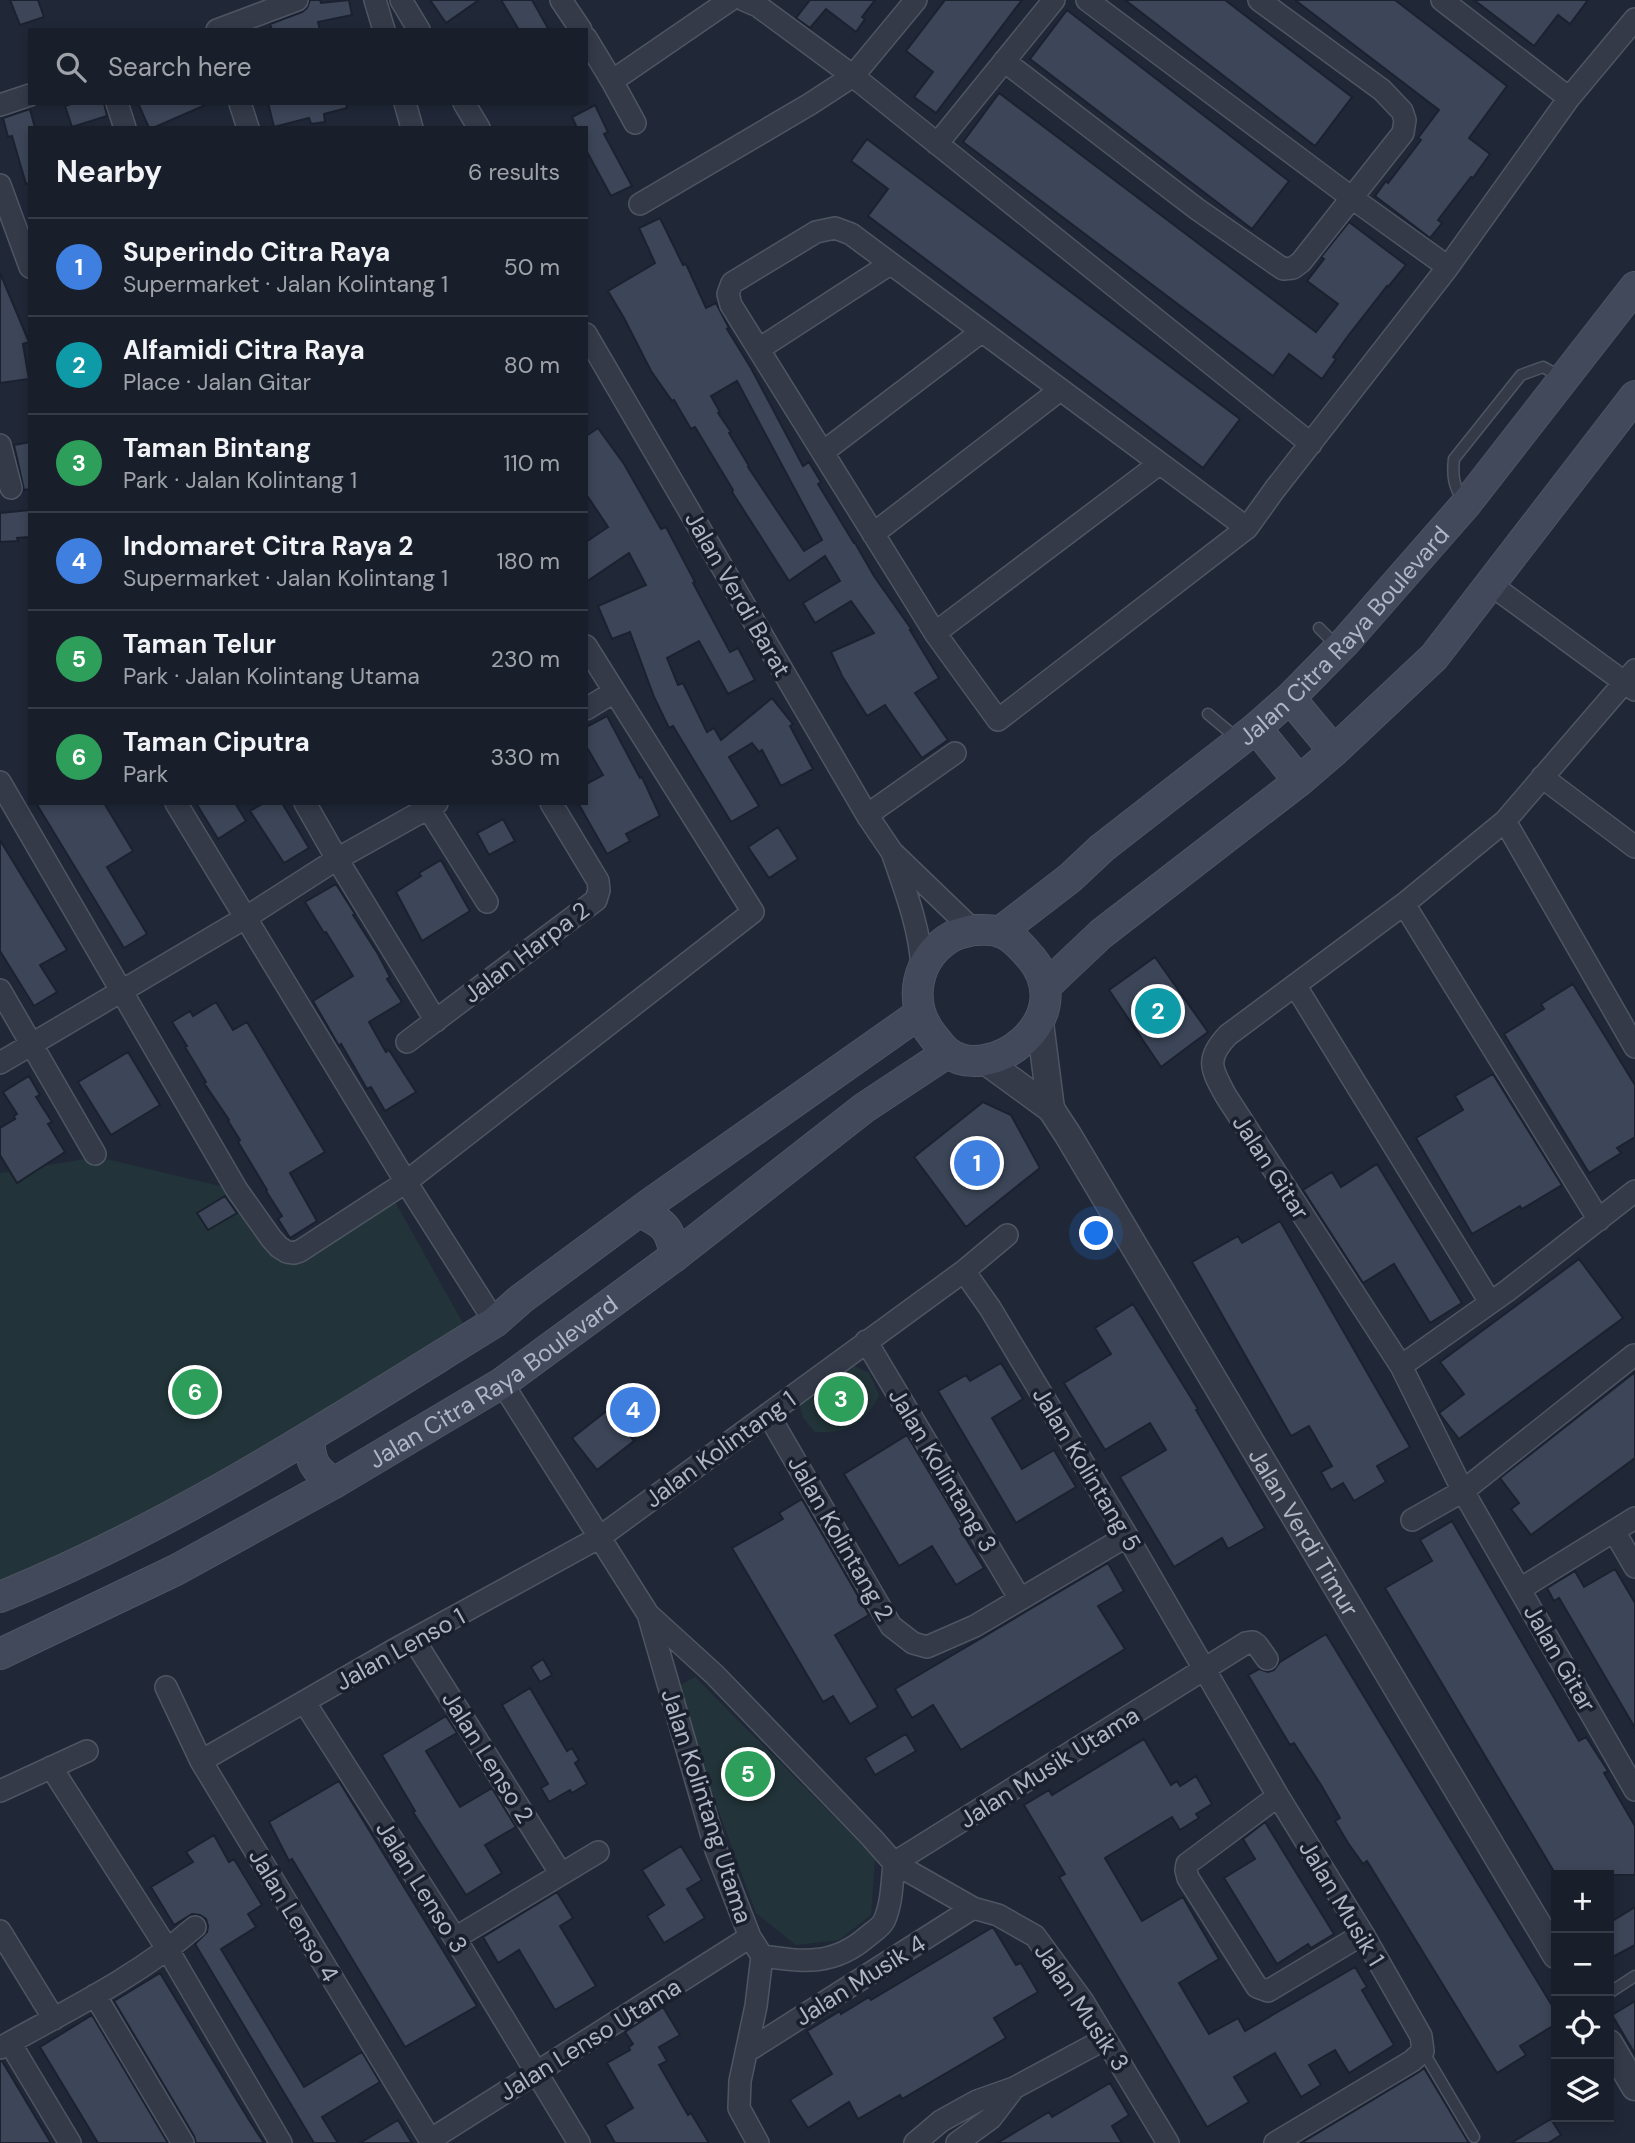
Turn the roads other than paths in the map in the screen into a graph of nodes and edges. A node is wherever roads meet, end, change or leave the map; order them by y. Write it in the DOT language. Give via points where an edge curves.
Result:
graph roads {
  1 [pos="298,0"];
  2 [pos="375,0"];
  3 [pos="401,0"];
  4 [pos="561,0"];
  5 [pos="730,0"];
  6 [pos="916,0"];
  7 [pos="1054,0"];
  8 [pos="1087,0"];
  9 [pos="1259,0"];
  10 [pos="1442,0"];
  11 [pos="755,2"];
  12 [pos="1635,19"];
  13 [pos="222,28"];
  14 [pos="383,28"];
  15 [pos="418,28"];
  16 [pos="580,28"];
  17 [pos="588,41"];
  18 [pos="1004,61"];
  19 [pos="853,76"];
  20 [pos="612,81"];
  21 [pos="28,96"];
  22 [pos="1569,98"];
  23 [pos="0,105"];
  24 [pos="118,105"];
  25 [pos="241,105"];
  26 [pos="406,105"];
  27 [pos="465,105"];
  28 [pos="635,123"];
  29 [pos="124,126"];
  30 [pos="247,126"];
  31 [pos="411,126"];
  32 [pos="477,126"];
  33 [pos="937,144"];
  34 [pos="0,185"];
  35 [pos="1352,198"];
  36 [pos="640,204"];
  37 [pos="7,228"];
  38 [pos="28,264"];
  39 [pos="890,264"];
  40 [pos="1448,267"];
  41 [pos="1635,287"];
  42 [pos="981,332"];
  43 [pos="588,337"];
  44 [pos="759,349"];
  45 [pos="1059,390"];
  46 [pos="1635,396"];
  47 [pos="1311,444"];
  48 [pos="0,445"];
  49 [pos="823,452"];
  50 [pos="1159,464"];
  51 [pos="14,487"];
  52 [pos="1247,528"];
  53 [pos="873,534"];
  54 [pos="1490,584"];
  55 [pos="935,633"];
  56 [pos="588,649"];
  57 [pos="1632,681"];
  58 [pos="614,692"];
  59 [pos="1290,698"];
  60 [pos="588,708"];
  61 [pos="1208,714"];
  62 [pos="1248,734"];
  63 [pos="1334,751"];
  64 [pos="955,753"];
  65 [pos="1542,777"];
  66 [pos="1299,781"];
  67 [pos="0,782"];
  68 [pos="177,805"];
  69 [pos="306,805"];
  70 [pos="430,805"];
  71 [pos="552,805"];
  72 [pos="867,814"];
  73 [pos="1505,821"];
  74 [pos="1635,848"];
  75 [pos="892,852"];
  76 [pos="337,859"];
  77 [pos="487,902"];
  78 [pos="1404,904"];
  79 [pos="245,918"];
  80 [pos="987,931"];
  81 [pos="922,968"];
  82 [pos="1295,985"];
  83 [pos="1045,987"];
  84 [pos="0,990"];
  85 [pos="122,990"];
  86 [pos="919,1014"];
  87 [pos="436,1021"];
  88 [pos="1040,1023"];
  89 [pos="407,1042"];
  90 [pos="33,1043"];
  91 [pos="1635,1047"];
  92 [pos="947,1053"];
  93 [pos="984,1060"];
  94 [pos="0,1063"];
  95 [pos="1051,1109"];
  96 [pos="95,1154"];
  97 [pos="406,1182"];
  98 [pos="1635,1191"];
  99 [pos="640,1212"];
  100 [pos="1599,1220"];
  101 [pos="1007,1235"];
  102 [pos="675,1256"];
  103 [pos="964,1271"];
  104 [pos="1490,1302"];
  105 [pos="495,1322"];
  106 [pos="866,1341"];
  107 [pos="1634,1355"];
  108 [pos="1401,1366"];
  109 [pos="502,1383"];
  110 [pos="768,1414"];
  111 [pos="309,1437"];
  112 [pos="334,1483"];
  113 [pos="1463,1490"];
  114 [pos="1635,1518"];
  115 [pos="1412,1520"];
  116 [pos="1614,1531"];
  117 [pos="1127,1536"];
  118 [pos="600,1537"];
  119 [pos="1635,1567"];
  120 [pos="1520,1589"];
  121 [pos="0,1597"];
  122 [pos="1020,1599"];
  123 [pos="648,1614"];
  124 [pos="414,1640"];
  125 [pos="0,1654"];
  126 [pos="1267,1659"];
  127 [pos="1204,1671"];
  128 [pos="166,1687"];
  129 [pos="305,1703"];
  130 [pos="87,1751"];
  131 [pos="201,1761"];
  132 [pos="51,1767"];
  133 [pos="1635,1790"];
  134 [pos="0,1791"];
  135 [pos="1278,1796"];
  136 [pos="598,1852"];
  137 [pos="894,1863"];
  138 [pos="561,1874"];
  139 [pos="973,1908"];
  140 [pos="195,1927"];
  141 [pos="0,1931"];
  142 [pos="1363,1934"];
  143 [pos="750,1937"];
  144 [pos="455,1938"];
  145 [pos="1551,1947"];
  146 [pos="168,1950"];
  147 [pos="762,1956"];
  148 [pos="1635,1976"];
  149 [pos="1614,1990"];
  150 [pos="95,1995"];
  151 [pos="54,2019"];
  152 [pos="1105,2039"];
  153 [pos="5,2046"];
  154 [pos="1423,2051"];
  155 [pos="1614,2051"];
  156 [pos="746,2052"];
  157 [pos="538,2073"];
  158 [pos="1635,2087"];
  159 [pos="1014,2088"];
  160 [pos="1474,2137"];
  161 [pos="431,2141"];
  162 [pos="70,2143"];
  163 [pos="183,2143"];
  164 [pos="281,2143"];
  165 [pos="579,2143"];
  166 [pos="758,2143"];
  167 [pos="915,2143"];
  168 [pos="957,2143"];
  169 [pos="1168,2143"];
  170 [pos="1275,2143"];
  1 -- 13 [label="street"];
  2 -- 14 [label="street"];
  3 -- 15 [label="street"];
  4 -- 16 [label="street"];
  5 -- 20 [label="street"];
  6 -- 19 [label="street"];
  7 -- 18 [label="street"];
  8 -- 35 [label="street"];
  9 -- 35 [label="street" via="1382,90 1402,111 1404,133"];
  10 -- 22 [label="street"];
  11 -- 19 [label="street"];
  12 -- 22 [label="street"];
  17 -- 20 [label="street"];
  18 -- 33 [label="street"];
  18 -- 35 [label="street" via="1283,269 1301,262"];
  19 -- 33 [label="street"];
  19 -- 36 [label="street"];
  20 -- 28 [label="street"];
  21 -- 23 [label="street"];
  22 -- 40 [label="street"];
  24 -- 29 [label="street"];
  25 -- 30 [label="street"];
  26 -- 31 [label="street"];
  27 -- 32 [label="street"];
  33 -- 47 [label="street"];
  34 -- 37 [label="street"];
  35 -- 40 [label="street"];
  37 -- 38 [label="street"];
  39 -- 42 [label="street"];
  39 -- 44 [label="street"];
  39 -- 44 [label="street" via="835,228 816,232 732,283 727,294 731,305"];
  40 -- 47 [label="street"];
  41 -- 59 [label="main road, Jalan Citra Raya Boulevard" via="1465,504 1329,638"];
  42 -- 45 [label="street"];
  42 -- 49 [label="street"];
  43 -- 72 [label="street, Jalan Verdi Barat"];
  44 -- 49 [label="street"];
  45 -- 50 [label="street"];
  45 -- 53 [label="street"];
  46 -- 54 [label="main road"];
  47 -- 52 [label="street"];
  48 -- 51 [label="street"];
  49 -- 53 [label="street"];
  50 -- 52 [label="street"];
  50 -- 55 [label="street"];
  52 -- 55 [label="street" via="990,727"];
  53 -- 55 [label="street"];
  54 -- 57 [label="street"];
  54 -- 63 [label="main road" via="1434,657"];
  56 -- 58 [label="street"];
  57 -- 65 [label="street, Jalan Gitar"];
  58 -- 60 [label="street"];
  58 -- 97 [label="street" via="753,912"];
  59 -- 62 [label="main road, Jalan Citra Raya Boulevard"];
  59 -- 63 [label="main road"];
  61 -- 62 [label="lane"];
  62 -- 66 [label="main road"];
  62 -- 80 [label="main road, Jalan Citra Raya Boulevard" via="1070,878"];
  63 -- 66 [label="main road"];
  64 -- 72 [label="street"];
  65 -- 73 [label="street, Jalan Gitar"];
  65 -- 74 [label="street"];
  66 -- 83 [label="main road" via="1101,934"];
  67 -- 85 [label="street"];
  68 -- 79 [label="street"];
  69 -- 76 [label="street, Jalan Harpa 2"];
  70 -- 76 [label="street"];
  70 -- 77 [label="street"];
  71 -- 87 [label="street, Jalan Harpa 2" via="598,881 596,900"];
  72 -- 75 [label="street, Jalan Verdi Barat"];
  73 -- 78 [label="street, Jalan Gitar"];
  73 -- 91 [label="street"];
  75 -- 80 [label="street, Jalan Verdi Barat"];
  75 -- 81 [label="street, Jalan Verdi Barat" via="921,946"];
  76 -- 79 [label="street"];
  76 -- 87 [label="street, Jalan Harpa 2"];
  78 -- 82 [label="street, Jalan Gitar"];
  78 -- 100 [label="street"];
  79 -- 85 [label="street"];
  79 -- 97 [label="street"];
  80 -- 81 [label="main road" via="953,937"];
  80 -- 83 [label="main road" via="1020,945 1035,963"];
  81 -- 86 [label="main road"];
  82 -- 104 [label="street"];
  82 -- 108 [label="street, Jalan Gitar" via="1228,1035 1214,1050 1212,1065 1226,1096"];
  83 -- 88 [label="main road"];
  84 -- 90 [label="street"];
  85 -- 90 [label="street"];
  85 -- 97 [label="street" via="237,1190 271,1238 287,1252 313,1243"];
  86 -- 92 [label="main road"];
  86 -- 99 [label="main road, Jalan Citra Raya Boulevard"];
  87 -- 89 [label="street, Jalan Harpa 2"];
  88 -- 93 [label="main road" via="1023,1042"];
  88 -- 95 [label="street, Jalan Verdi Timur"];
  90 -- 94 [label="street"];
  90 -- 96 [label="street"];
  92 -- 93 [label="main road"];
  92 -- 102 [label="main road, Jalan Citra Raya Boulevard" via="864,1108"];
  93 -- 95 [label="street, Jalan Verdi Timur"];
  95 -- 145 [label="street, Jalan Verdi Timur"];
  97 -- 105 [label="street"];
  98 -- 100 [label="street"];
  99 -- 102 [label="main road" via="667,1228"];
  99 -- 105 [label="main road, Jalan Citra Raya Boulevard"];
  100 -- 104 [label="street"];
  101 -- 103 [label="street, Jalan Kolintang 1"];
  102 -- 109 [label="main road, Jalan Citra Raya Boulevard"];
  103 -- 106 [label="street, Jalan Kolintang 1"];
  103 -- 117 [label="street, Jalan Kolintang 5"];
  104 -- 108 [label="street"];
  105 -- 111 [label="main road, Jalan Citra Raya Boulevard"];
  106 -- 110 [label="street, Jalan Kolintang 1"];
  106 -- 122 [label="street, Jalan Kolintang 3"];
  107 -- 113 [label="street"];
  108 -- 113 [label="street, Jalan Gitar"];
  109 -- 112 [label="main road, Jalan Citra Raya Boulevard"];
  109 -- 118 [label="street, Jalan Kolintang Utama"];
  110 -- 118 [label="street, Jalan Kolintang 1"];
  110 -- 122 [label="street, Jalan Kolintang 2" via="891,1626 913,1643 927,1647"];
  111 -- 112 [label="main road" via="314,1466"];
  111 -- 121 [label="main road, Jalan Citra Raya Boulevard" via="164,1519"];
  112 -- 125 [label="main road, Jalan Citra Raya Boulevard" via="176,1570"];
  113 -- 115 [label="street"];
  113 -- 120 [label="street, Jalan Gitar"];
  114 -- 116 [label="street"];
  116 -- 119 [label="street"];
  116 -- 120 [label="street"];
  117 -- 122 [label="street"];
  117 -- 127 [label="street, Jalan Kolintang 5"];
  118 -- 123 [label="street, Jalan Kolintang Utama"];
  118 -- 124 [label="street, Jalan Lenso 1"];
  120 -- 133 [label="street, Jalan Gitar"];
  123 -- 137 [label="street, Jalan Kolintang Utama" via="715,1675"];
  123 -- 143 [label="street, Jalan Kolintang Utama" via="716,1850"];
  124 -- 129 [label="street, Jalan Lenso 1"];
  124 -- 138 [label="street, Jalan Lenso 2"];
  126 -- 127 [label="street, Jalan Musik Utama" via="1258,1645 1246,1643"];
  127 -- 135 [label="street, Jalan Musik 1"];
  127 -- 137 [label="street, Jalan Musik Utama"];
  128 -- 131 [label="street, Jalan Lenso 4"];
  129 -- 131 [label="street, Jalan Lenso 1"];
  129 -- 144 [label="street, Jalan Lenso 3"];
  130 -- 132 [label="street"];
  131 -- 161 [label="street, Jalan Lenso 4"];
  132 -- 134 [label="street"];
  132 -- 146 [label="street"];
  135 -- 142 [label="street, Jalan Musik 1"];
  135 -- 142 [label="street" via="1187,1864 1188,1878 1262,1990 1268,1991"];
  136 -- 138 [label="street"];
  137 -- 139 [label="street, Jalan Musik 3"];
  137 -- 147 [label="street" via="883,1923 862,1942 834,1958 798,1961"];
  138 -- 144 [label="street"];
  139 -- 152 [label="street, Jalan Musik 3" via="998,1915 1035,1936"];
  139 -- 156 [label="street, Jalan Musik 4"];
  140 -- 146 [label="street"];
  141 -- 151 [label="street"];
  142 -- 154 [label="street, Jalan Musik 1" via="1421,2036"];
  143 -- 147 [label="street, Jalan Kolintang Utama"];
  143 -- 157 [label="street, Jalan Lenso Utama"];
  144 -- 157 [label="street, Jalan Lenso 3"];
  146 -- 150 [label="street"];
  146 -- 164 [label="street"];
  147 -- 156 [label="street"];
  148 -- 149 [label="lane"];
  150 -- 151 [label="street"];
  150 -- 163 [label="street"];
  151 -- 153 [label="street"];
  152 -- 159 [label="street"];
  152 -- 169 [label="street, Jalan Musik 3"];
  153 -- 162 [label="street"];
  154 -- 160 [label="lane, Jalan Musik 1"];
  154 -- 170 [label="street"];
  155 -- 158 [label="street"];
  156 -- 166 [label="street" via="739,2108"];
  157 -- 161 [label="street, Jalan Lenso Utama"];
  157 -- 165 [label="street, Jalan Lenso 3"];
  159 -- 167 [label="street" via="965,2107"];
  159 -- 168 [label="street" via="991,2118"];
}
